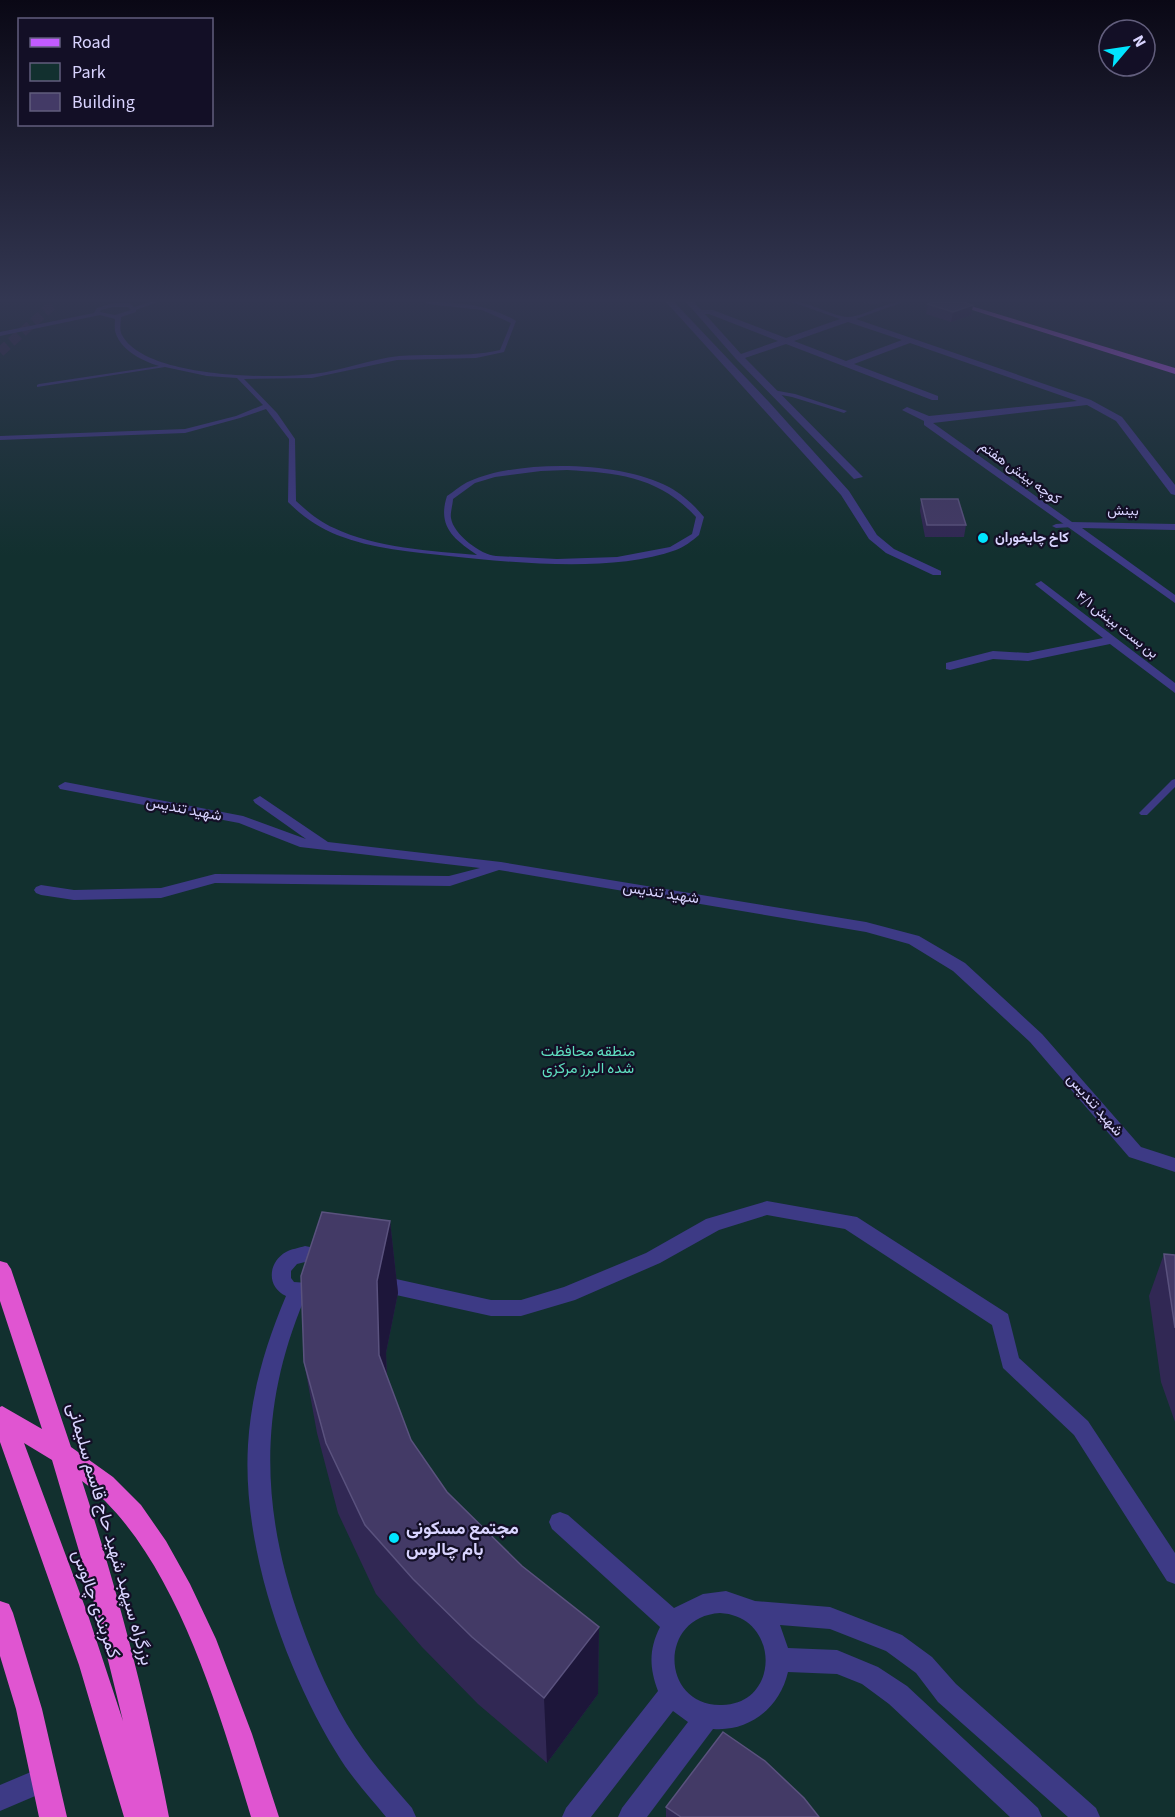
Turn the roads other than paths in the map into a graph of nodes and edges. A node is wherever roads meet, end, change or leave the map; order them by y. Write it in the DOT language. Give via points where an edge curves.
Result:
graph roads {
  1 [pos="248,387"];
  2 [pos="750,387"];
  3 [pos="768,387"];
  4 [pos="906,387"];
  5 [pos="1048,387"];
  6 [pos="773,392"];
  7 [pos="935,398"];
  8 [pos="1088,402"];
  9 [pos="267,406"];
  10 [pos="907,410"];
  11 [pos="844,411"];
  12 [pos="930,420"];
  13 [pos="0,438"];
  14 [pos="858,477"];
  15 [pos="1175,492"];
  16 [pos="1056,525"];
  17 [pos="1070,525"];
  18 [pos="1175,527"];
  19 [pos="489,559"];
  20 [pos="937,573"];
  21 [pos="1041,584"];
  22 [pos="1175,600"];
  23 [pos="1111,640"];
  24 [pos="950,666"];
  25 [pos="1175,689"];
  26 [pos="1175,782"];
  27 [pos="65,786"];
  28 [pos="260,800"];
  29 [pos="1144,813"];
  30 [pos="324,846"];
  31 [pos="501,866"];
  32 [pos="41,890"];
  33 [pos="1175,1165"];
  34 [pos="0,1269"];
  35 [pos="328,1272"];
  36 [pos="297,1292"];
  37 [pos="1,1414"];
  38 [pos="63,1456"];
  39 [pos="560,1522"];
  40 [pos="1175,1573"];
  41 [pos="0,1612"];
  42 [pos="751,1612"];
  43 [pos="673,1623"];
  44 [pos="779,1661"];
  45 [pos="673,1691"];
  46 [pos="708,1716"];
  47 [pos="45,1779"];
  48 [pos="0,1798"];
  49 [pos="53,1817"];
  50 [pos="138,1817"];
  51 [pos="155,1817"];
  52 [pos="265,1817"];
  53 [pos="403,1817"];
  54 [pos="575,1817"];
  55 [pos="631,1817"];
  56 [pos="1029,1817"];
  57 [pos="1087,1817"];
  1 -- 9 [label="lane"];
  2 -- 20 [label="street" via="845,493 873,537 890,551"];
  3 -- 6 [label="street"];
  4 -- 7 [label="street"];
  5 -- 8 [label="street"];
  6 -- 11 [label="lane"];
  6 -- 14 [label="street"];
  8 -- 12 [label="street"];
  8 -- 15 [label="street" via="1119,419"];
  9 -- 13 [label="lane" via="185,431"];
  9 -- 19 [label="lane" via="292,439 292,502 310,518 341,534 405,549"];
  10 -- 12 [label="street"];
  12 -- 17 [label="street, کوچه بینش هفتم" via="927,423"];
  16 -- 17 [label="lane"];
  17 -- 18 [label="street, بینش"];
  17 -- 22 [label="street, کوچه بینش هفتم"];
  19 -- 19 [label="lane" via="565,562 675,549 695,535 700,517 684,500 660,485 615,472 554,469 504,473 471,483 450,498 447,518 458,538"];
  21 -- 23 [label="street, بن بست بینش ۴/۱"];
  23 -- 24 [label="street" via="1028,657 993,655"];
  23 -- 25 [label="street, بن بست بینش ۴/۱"];
  26 -- 29 [label="lane"];
  27 -- 30 [label="street, شهید تندیس" via="243,820 300,843"];
  28 -- 30 [label="street"];
  30 -- 31 [label="street, شهید تندیس"];
  31 -- 32 [label="street" via="450,881 215,878 161,893 74,895"];
  31 -- 33 [label="street, شهید تندیس" via="866,927 914,940 959,967 1036,1038 1135,1152"];
  34 -- 38 [label="highway, بزرگراه سپهبد شهید حاج قاسم سلیمانی"];
  35 -- 36 [label="street" via="314,1290"];
  35 -- 36 [label="street" via="320,1257 305,1254 291,1258 281,1269 281,1281"];
  35 -- 40 [label="street" via="491,1308 521,1308 568,1294 653,1258 713,1224 767,1208 850,1222 1001,1320 1010,1362 1081,1428"];
  36 -- 53 [label="street" via="281,1328 259,1433 258,1470 266,1537 280,1595 304,1664 340,1736"];
  37 -- 38 [label="highway"];
  37 -- 50 [label="highway, کمربندی چالوس" via="50,1544"];
  38 -- 51 [label="highway, بزرگراه سپهبد شهید حاج قاسم سلیمانی" via="133,1705"];
  38 -- 52 [label="highway" via="106,1486 140,1522 163,1559 200,1633"];
  39 -- 43 [label="street"];
  41 -- 47 [label="highway"];
  42 -- 43 [label="street" via="734,1604 709,1603 685,1611"];
  42 -- 44 [label="street" via="775,1642"];
  42 -- 57 [label="street" via="830,1618 894,1643 924,1665 947,1693"];
  43 -- 45 [label="street" via="662,1656"];
  44 -- 46 [label="street" via="770,1694 758,1706 726,1718"];
  44 -- 56 [label="street" via="837,1662 870,1676 898,1695"];
  45 -- 46 [label="street" via="683,1702"];
  45 -- 54 [label="street"];
  46 -- 55 [label="street"];
  47 -- 48 [label="street"];
  47 -- 49 [label="highway"];
}
